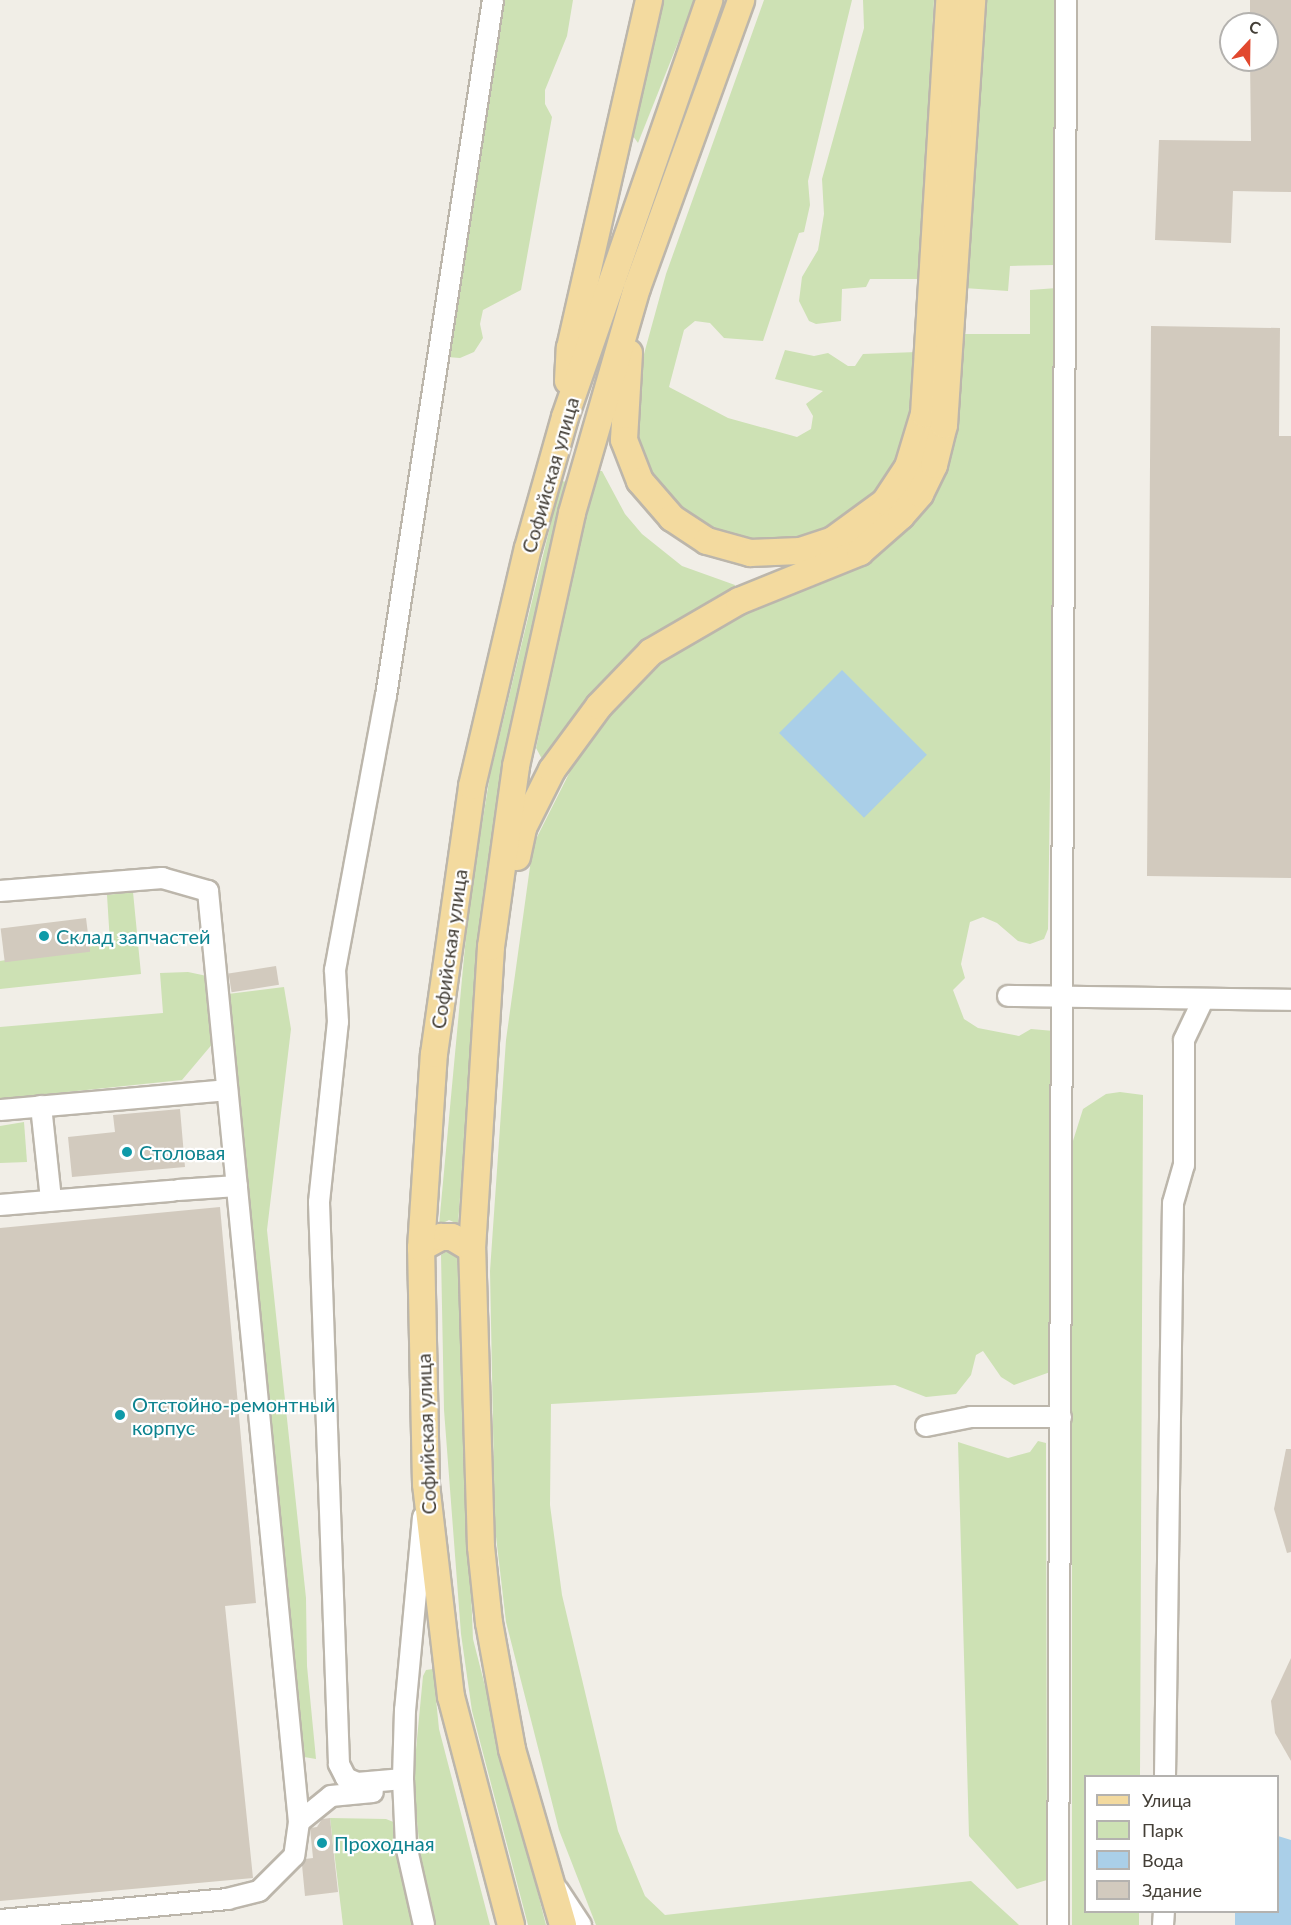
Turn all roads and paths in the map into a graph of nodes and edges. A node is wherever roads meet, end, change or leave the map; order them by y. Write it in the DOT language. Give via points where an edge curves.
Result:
graph roads {
  1 [pos="493,0"];
  2 [pos="649,0"];
  3 [pos="709,0"];
  4 [pos="741,0"];
  5 [pos="949,0"];
  6 [pos="972,0"];
  7 [pos="1066,0"];
  8 [pos="637,288"];
  9 [pos="565,417"];
  10 [pos="0,891"];
  11 [pos="491,947"];
  12 [pos="1008,996"];
  13 [pos="1065,998"];
  14 [pos="1203,1000"];
  15 [pos="1291,1000"];
  16 [pos="227,1090"];
  17 [pos="41,1106"];
  18 [pos="0,1110"];
  19 [pos="237,1186"];
  20 [pos="51,1200"];
  21 [pos="0,1205"];
  22 [pos="421,1248"];
  23 [pos="472,1249"];
  24 [pos="1061,1417"];
  25 [pos="926,1426"];
  26 [pos="426,1484"];
  27 [pos="1165,1775"];
  28 [pos="403,1785"];
  29 [pos="299,1822"];
  30 [pos="548,1876"];
  31 [pos="0,1920"];
  32 [pos="424,1925"];
  33 [pos="511,1925"];
  34 [pos="563,1925"];
  35 [pos="581,1925"];
  36 [pos="1058,1925"];
  1 -- 28 [label="street" via="386,696 335,970 338,1022 319,1202 339,1764 346,1778 357,1783"];
  2 -- 9 [label="main road" via="570,348"];
  3 -- 9 [label="main road, Софийская улица"];
  4 -- 8 [label="main road, Софийская улица"];
  5 -- 8 [label="main road" via="924,414 908,468 885,502 833,540 775,555 727,549 672,518 640,481 624,440 626,369"];
  6 -- 11 [label="main road" via="944,425 934,465 920,494 860,552 739,601 683,631 627,675 577,733 536,798 523,828 512,886"];
  7 -- 13 [label="street"];
  8 -- 11 [label="main road, Софийская улица" via="578,492 528,703"];
  9 -- 22 [label="main road, Софийская улица" via="501,652 472,786 434,1054"];
  10 -- 16 [label="street" via="162,878 208,891"];
  11 -- 23 [label="main road, Софийская улица"];
  12 -- 13 [label="street"];
  13 -- 14 [label="street"];
  13 -- 24 [label="street"];
  14 -- 15 [label="street"];
  14 -- 27 [label="street" via="1184,1040 1184,1165 1173,1203"];
  16 -- 17 [label="street"];
  16 -- 19 [label="street"];
  17 -- 18 [label="street"];
  17 -- 20 [label="street"];
  19 -- 20 [label="street"];
  19 -- 29 [label="street"];
  20 -- 21 [label="street"];
  22 -- 23 [label="main road" via="441,1237 452,1237"];
  22 -- 26 [label="main road, Софийская улица"];
  23 -- 30 [label="main road, Софийская улица" via="475,1427 489,1623 512,1749"];
  24 -- 25 [label="street" via="971,1417"];
  24 -- 36 [label="street"];
  26 -- 28 [label="street" via="408,1664"];
  26 -- 33 [label="main road, Софийская улица" via="451,1697"];
  28 -- 29 [label="street" via="331,1796"];
  28 -- 32 [label="street" via="406,1845"];
  29 -- 31 [label="street" via="294,1856 259,1891 228,1899"];
  30 -- 34 [label="main road, Софийская улица"];
  30 -- 35 [label="street"];
}
